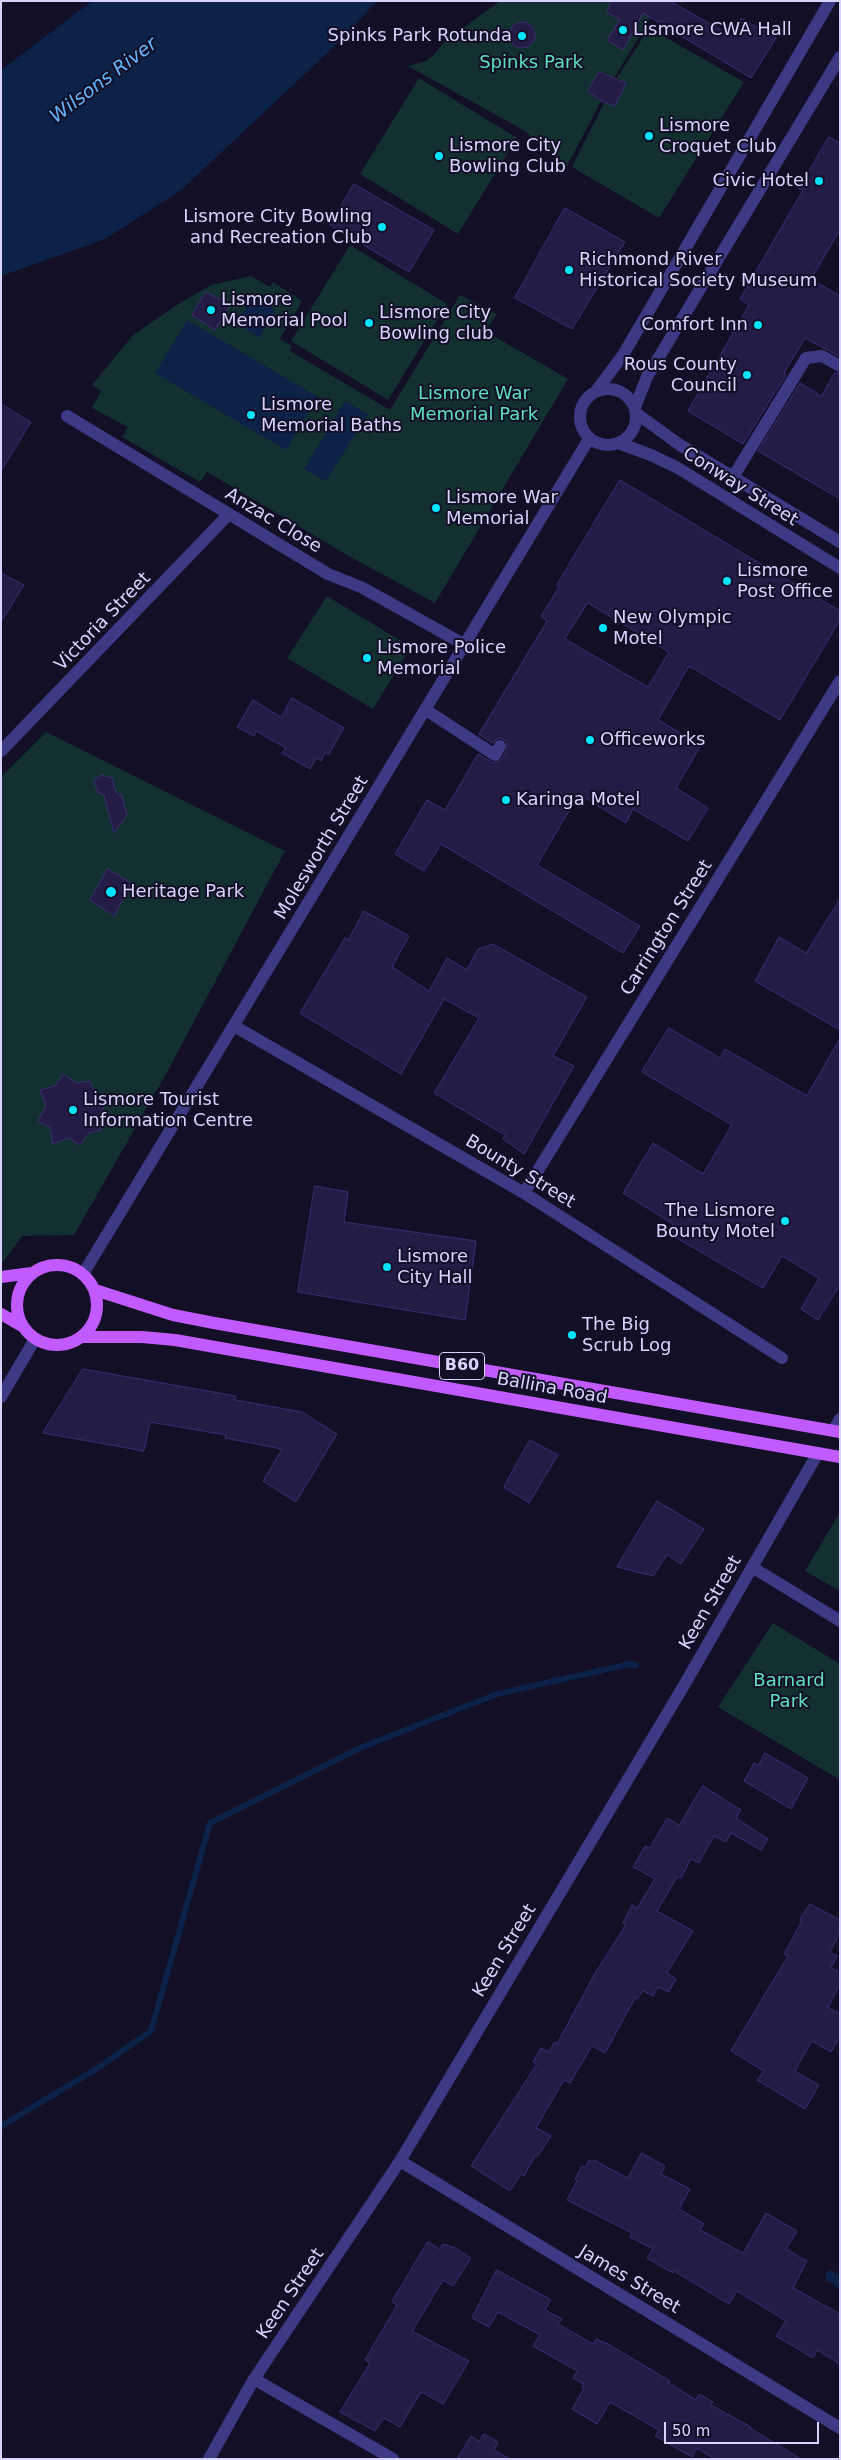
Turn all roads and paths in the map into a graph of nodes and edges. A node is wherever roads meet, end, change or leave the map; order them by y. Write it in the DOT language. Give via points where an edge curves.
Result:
graph roads {
  1 [pos="830,1"];
  2 [pos="840,56"];
  3 [pos="840,366"];
  4 [pos="596,391"];
  5 [pos="636,410"];
  6 [pos="68,416"];
  7 [pos="589,438"];
  8 [pos="618,443"];
  9 [pos="733,477"];
  10 [pos="228,515"];
  11 [pos="840,542"];
  12 [pos="840,568"];
  13 [pos="465,645"];
  14 [pos="840,681"];
  15 [pos="426,710"];
  16 [pos="500,746"];
  17 [pos="1,751"];
  18 [pos="234,1026"];
  19 [pos="524,1193"];
  20 [pos="32,1273"];
  21 [pos="83,1274"];
  22 [pos="1,1277"];
  23 [pos="95,1290"];
  24 [pos="1,1314"];
  25 [pos="22,1326"];
  26 [pos="81,1337"];
  27 [pos="34,1339"];
  28 [pos="782,1358"];
  29 [pos="1,1397"];
  30 [pos="840,1419"];
  31 [pos="836,1431"];
  32 [pos="818,1453"];
  33 [pos="840,1457"];
  34 [pos="752,1568"];
  35 [pos="840,1621"];
  36 [pos="400,2161"];
  37 [pos="254,2379"];
  38 [pos="840,2428"];
  39 [pos="209,2459"];
  40 [pos="393,2459"];
  1 -- 4 [label="street" via="623,355"];
  2 -- 5 [label="street" via="647,377"];
  3 -- 9 [label="street" via="822,356 806,358"];
  4 -- 5 [label="street" via="616,389 627,396"];
  4 -- 7 [label="street" via="585,400 580,413 581,427"];
  5 -- 8 [label="street" via="632,431"];
  5 -- 9 [label="street, Conway Street" via="670,439"];
  6 -- 10 [label="street, Anzac Close"];
  7 -- 8 [label="street" via="603,445"];
  7 -- 13 [label="street, Molesworth Street"];
  8 -- 12 [label="street, Conway Street" via="678,468"];
  9 -- 11 [label="street, Conway Street"];
  10 -- 13 [label="street, Anzac Close" via="328,574 362,588"];
  10 -- 17 [label="street, Victoria Street"];
  13 -- 15 [label="street, Molesworth Street"];
  14 -- 19 [label="street, Carrington Street"];
  15 -- 16 [label="street" via="495,755"];
  15 -- 18 [label="street, Molesworth Street"];
  18 -- 19 [label="street, Bounty Street"];
  18 -- 21 [label="street, Molesworth Street"];
  19 -- 28 [label="street, Bounty Street"];
  20 -- 21 [label="main road" via="52,1265 68,1266"];
  20 -- 22 [label="main road"];
  20 -- 25 [label="main road" via="17,1298 17,1315"];
  21 -- 23 [label="main road"];
  23 -- 26 [label="main road" via="97,1311 91,1326"];
  23 -- 31 [label="main road, Ballina Road / B60" via="172,1315 214,1323"];
  24 -- 25 [label="main road"];
  25 -- 27 [label="main road"];
  26 -- 27 [label="main road, B60" via="58,1345"];
  26 -- 32 [label="main road, Ballina Road / B60" via="175,1340"];
  27 -- 29 [label="street"];
  30 -- 31 [label="street"];
  32 -- 33 [label="main road, Ballina Road / B60"];
  32 -- 34 [label="street, Keen Street"];
  34 -- 35 [label="street"];
  34 -- 36 [label="street, Keen Street"];
  36 -- 37 [label="street, Keen Street"];
  36 -- 38 [label="street, James Street"];
  37 -- 39 [label="street, Keen Street"];
  37 -- 40 [label="street"];
}
